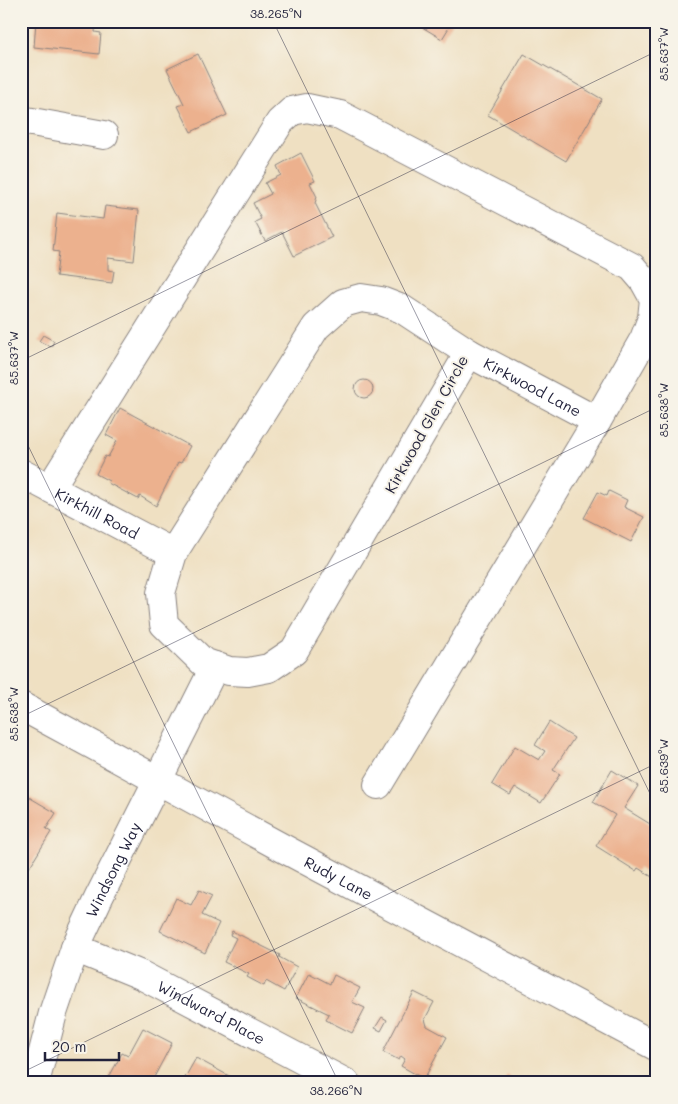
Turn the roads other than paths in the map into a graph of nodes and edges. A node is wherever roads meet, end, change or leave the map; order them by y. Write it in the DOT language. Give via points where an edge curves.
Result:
graph roads {
  1 [pos="21,120"];
  2 [pos="104,135"];
  3 [pos="469,353"];
  4 [pos="597,421"];
  5 [pos="21,473"];
  6 [pos="50,488"];
  7 [pos="172,553"];
  8 [pos="215,666"];
  9 [pos="21,706"];
  10 [pos="159,780"];
  11 [pos="378,786"];
  12 [pos="75,948"];
  13 [pos="657,1047"];
  14 [pos="35,1083"];
  15 [pos="346,1083"];
  1 -- 2 [label="street"];
  3 -- 4 [label="street, Kirkwood Lane"];
  3 -- 7 [label="street, Kirkwood Glen Circle" via="402,309 360,298 343,303 316,327"];
  3 -- 8 [label="street, Kirkwood Glen Circle" via="294,651 269,668 248,672"];
  4 -- 6 [label="street" via="644,339 652,318 654,299 632,267 340,115 307,108 292,111 280,122"];
  4 -- 11 [label="street"];
  5 -- 6 [label="street, Kirkhill Road"];
  6 -- 7 [label="street, Kirkhill Road"];
  7 -- 8 [label="street, Kirkwood Glen Circle" via="161,593 164,624 203,662"];
  8 -- 10 [label="street, Windsong Way"];
  9 -- 10 [label="street, Rudy Lane"];
  10 -- 12 [label="street, Windsong Way"];
  10 -- 13 [label="street, Rudy Lane"];
  12 -- 14 [label="street, Windsong Way"];
  12 -- 15 [label="street, Windward Place" via="141,975"];
}
